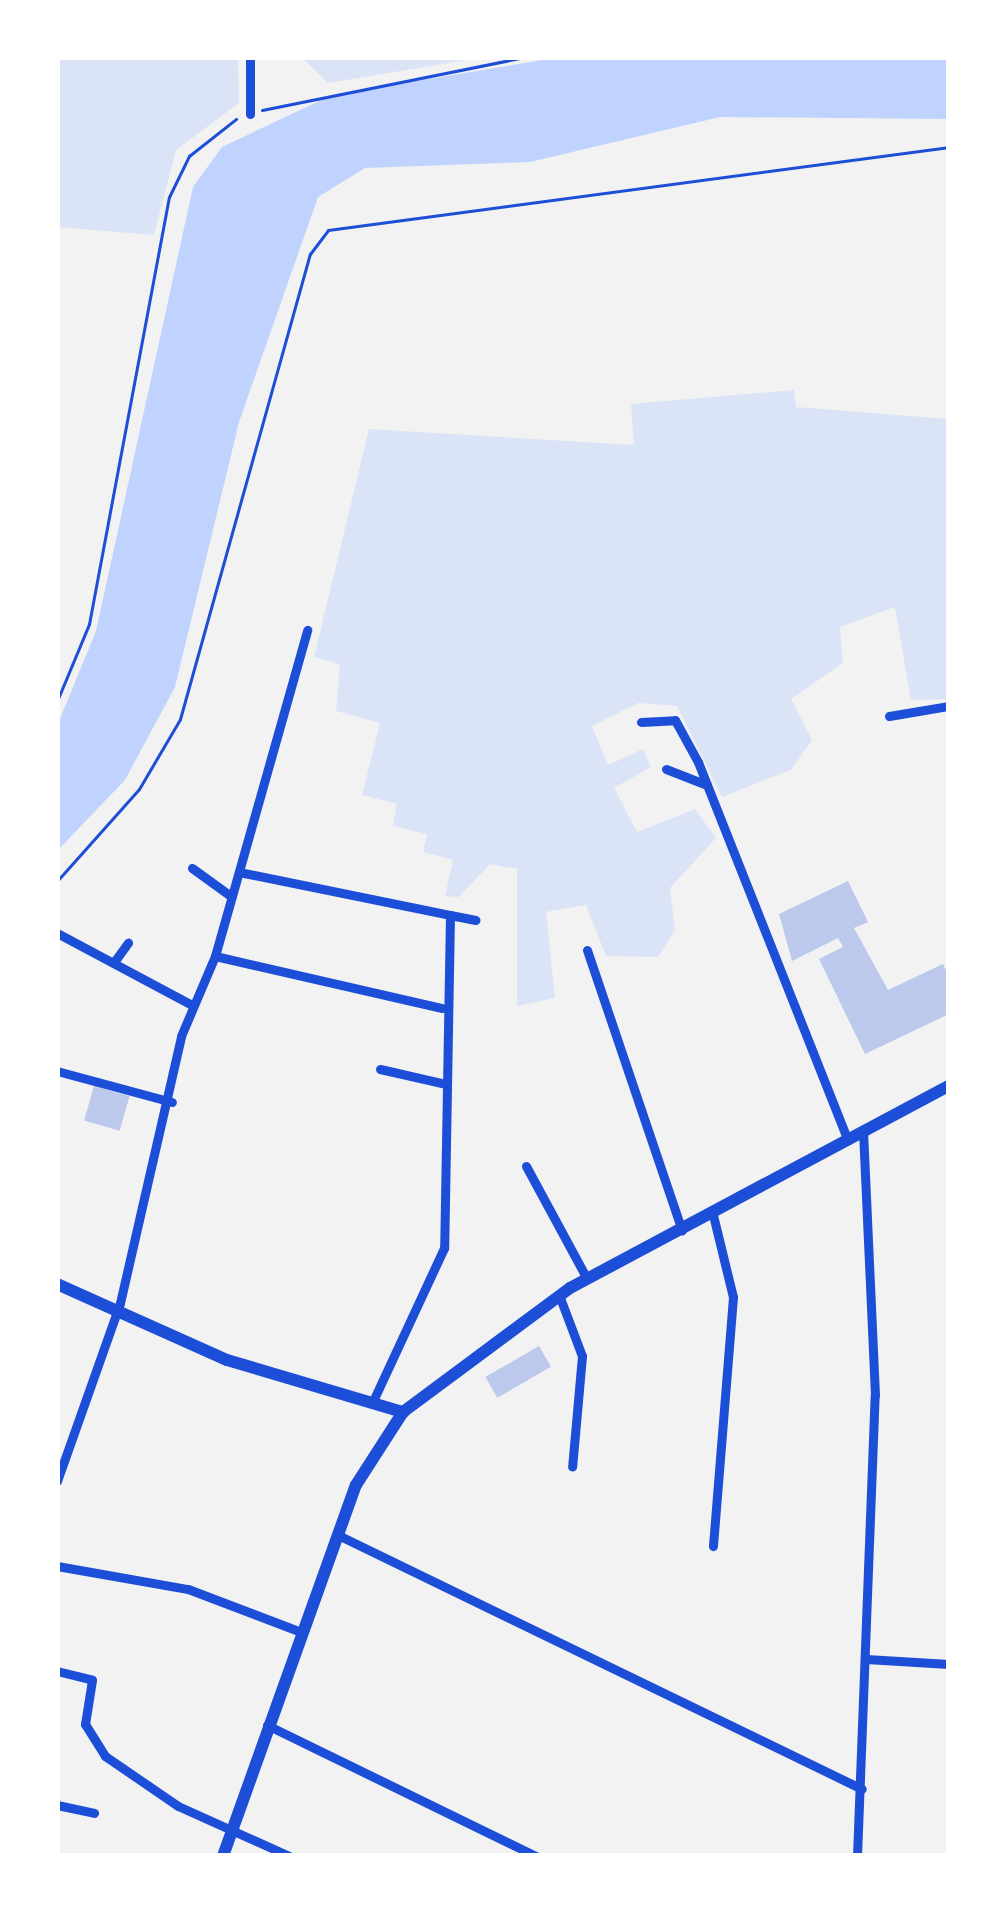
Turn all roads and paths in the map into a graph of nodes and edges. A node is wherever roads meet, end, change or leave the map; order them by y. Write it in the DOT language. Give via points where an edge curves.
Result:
graph roads {
  1 [pos="250,57"];
  2 [pos="525,57"];
  3 [pos="250,114"];
  4 [pos="949,147"];
  5 [pos="307,630"];
  6 [pos="57,701"];
  7 [pos="949,706"];
  8 [pos="889,716"];
  9 [pos="641,722"];
  10 [pos="666,770"];
  11 [pos="707,785"];
  12 [pos="192,868"];
  13 [pos="239,872"];
  14 [pos="57,880"];
  15 [pos="232,897"];
  16 [pos="450,915"];
  17 [pos="476,920"];
  18 [pos="57,933"];
  19 [pos="128,943"];
  20 [pos="587,950"];
  21 [pos="215,956"];
  22 [pos="114,962"];
  23 [pos="192,1005"];
  24 [pos="442,1008"];
  25 [pos="380,1069"];
  26 [pos="57,1071"];
  27 [pos="446,1084"];
  28 [pos="949,1086"];
  29 [pos="172,1102"];
  30 [pos="862,1132"];
  31 [pos="848,1140"];
  32 [pos="526,1166"];
  33 [pos="713,1215"];
  34 [pos="682,1230"];
  35 [pos="587,1280"];
  36 [pos="57,1283"];
  37 [pos="559,1295"];
  38 [pos="120,1303"];
  39 [pos="372,1403"];
  40 [pos="403,1412"];
  41 [pos="572,1467"];
  42 [pos="57,1480"];
  43 [pos="338,1535"];
  44 [pos="713,1546"];
  45 [pos="57,1566"];
  46 [pos="301,1632"];
  47 [pos="866,1659"];
  48 [pos="949,1664"];
  49 [pos="57,1671"];
  50 [pos="267,1725"];
  51 [pos="862,1790"];
  52 [pos="57,1805"];
  53 [pos="94,1813"];
  54 [pos="231,1832"];
  55 [pos="223,1856"];
  56 [pos="290,1856"];
  57 [pos="536,1856"];
  58 [pos="857,1856"];
  1 -- 3 [label="street"];
  2 -- 3 [label="path"];
  3 -- 6 [label="path" via="206,137 174,182 94,599"];
  4 -- 14 [label="path" via="323,234 180,719 139,790"];
  5 -- 13 [label="street"];
  7 -- 8 [label="street"];
  9 -- 11 [label="street" via="675,720"];
  10 -- 11 [label="street"];
  11 -- 31 [label="street"];
  12 -- 15 [label="street"];
  13 -- 15 [label="street"];
  13 -- 16 [label="street"];
  15 -- 21 [label="street"];
  16 -- 17 [label="street"];
  16 -- 24 [label="street"];
  18 -- 22 [label="street"];
  19 -- 22 [label="street"];
  20 -- 34 [label="street"];
  21 -- 23 [label="street"];
  21 -- 24 [label="street"];
  22 -- 23 [label="street"];
  23 -- 29 [label="street"];
  24 -- 27 [label="street"];
  25 -- 27 [label="street"];
  26 -- 29 [label="street"];
  27 -- 39 [label="street" via="442,1260"];
  28 -- 30 [label="main road"];
  29 -- 38 [label="street"];
  30 -- 31 [label="main road"];
  30 -- 47 [label="street" via="875,1277"];
  31 -- 33 [label="main road"];
  32 -- 35 [label="street"];
  33 -- 34 [label="main road"];
  33 -- 44 [label="street" via="733,1297"];
  34 -- 35 [label="main road"];
  35 -- 37 [label="main road"];
  36 -- 38 [label="main road"];
  37 -- 40 [label="main road"];
  37 -- 41 [label="street" via="582,1356"];
  38 -- 39 [label="main road" via="194,1346"];
  38 -- 42 [label="street"];
  39 -- 40 [label="main road"];
  40 -- 43 [label="main road"];
  43 -- 46 [label="main road"];
  43 -- 51 [label="street"];
  45 -- 46 [label="street" via="154,1580"];
  46 -- 50 [label="main road"];
  47 -- 48 [label="street"];
  47 -- 51 [label="street"];
  49 -- 54 [label="street" via="92,1680 85,1724 104,1756"];
  50 -- 54 [label="main road"];
  50 -- 57 [label="street"];
  51 -- 58 [label="street"];
  52 -- 53 [label="street"];
  54 -- 55 [label="main road"];
  54 -- 56 [label="street"];
}
